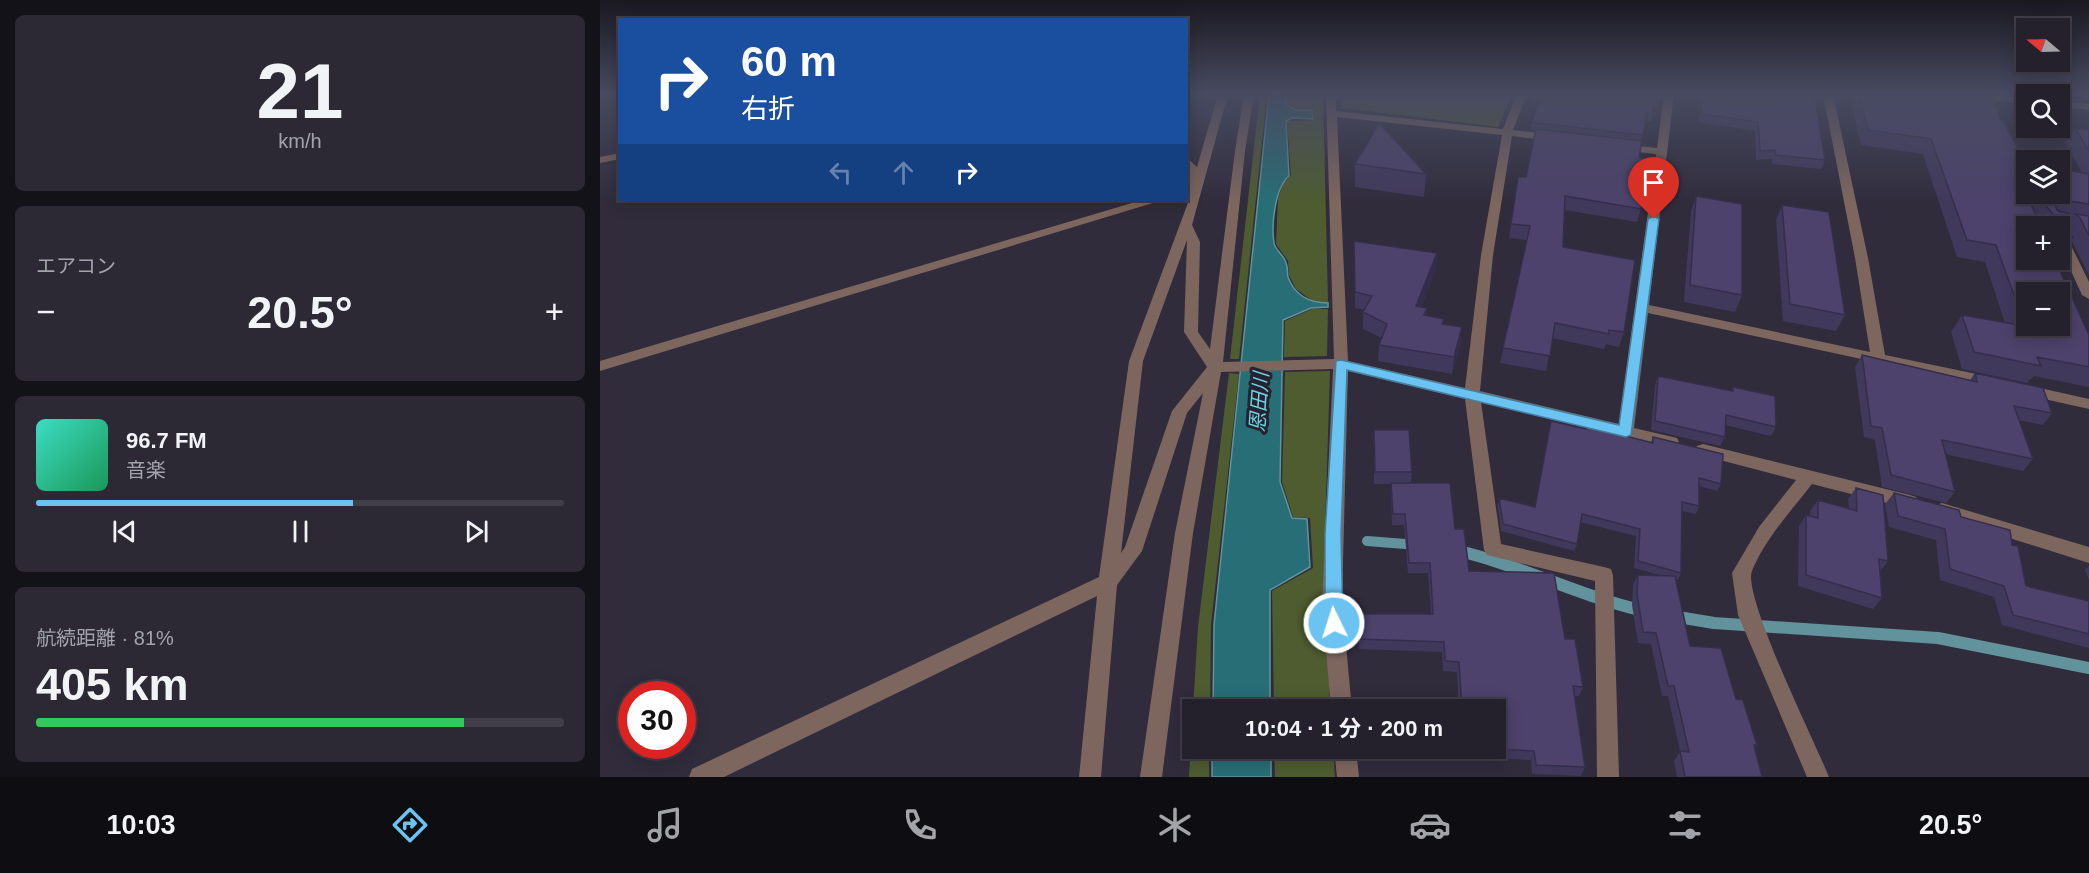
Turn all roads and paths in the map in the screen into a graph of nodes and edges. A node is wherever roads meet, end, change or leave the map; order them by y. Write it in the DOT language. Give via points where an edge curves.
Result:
graph roads {
  1 [pos="1211,130"];
  2 [pos="1243,130"];
  3 [pos="1332,130"];
  4 [pos="1483,130"];
  5 [pos="1665,130"];
  6 [pos="1835,130"];
  7 [pos="1507,133"];
  8 [pos="1567,140"];
  9 [pos="1614,146"];
  10 [pos="1662,152"];
  11 [pos="618,156"];
  12 [pos="600,160"];
  13 [pos="1188,162"];
  14 [pos="1193,187"];
  15 [pos="1149,201"];
  16 [pos="1186,225"];
  17 [pos="2070,256"];
  18 [pos="2089,295"];
  19 [pos="1642,308"];
  20 [pos="1878,357"];
  21 [pos="1341,364"];
  22 [pos="600,366"];
  23 [pos="1215,367"];
  24 [pos="1472,395"];
  25 [pos="2089,404"];
  26 [pos="1626,432"];
  27 [pos="1809,475"];
  28 [pos="2089,555"];
  29 [pos="1108,582"];
  30 [pos="1341,699"];
  31 [pos="1346,759"];
  32 [pos="700,777"];
  33 [pos="1090,777"];
  34 [pos="1151,777"];
  35 [pos="1348,777"];
  36 [pos="1608,777"];
  37 [pos="1818,777"];
  1 -- 14 [label="street"];
  2 -- 23 [label="street"];
  3 -- 21 [label="street"];
  4 -- 7 [label="street"];
  5 -- 10 [label="street"];
  6 -- 20 [label="street"];
  7 -- 8 [label="street"];
  7 -- 24 [label="street" via="1486,255"];
  9 -- 10 [label="street"];
  10 -- 19 [label="street"];
  11 -- 12 [label="street"];
  13 -- 14 [label="street"];
  14 -- 16 [label="street"];
  15 -- 22 [label="street"];
  16 -- 23 [label="street" via="1194,243 1191,332"];
  16 -- 29 [label="street" via="1136,361"];
  17 -- 18 [label="street"];
  19 -- 20 [label="street"];
  19 -- 26 [label="street"];
  20 -- 25 [label="street"];
  21 -- 23 [label="street"];
  21 -- 24 [label="street"];
  21 -- 30 [label="street" via="1332,602"];
  23 -- 29 [label="street" via="1180,411 1133,552"];
  23 -- 34 [label="street" via="1184,533"];
  24 -- 26 [label="street"];
  24 -- 36 [label="street" via="1493,550 1604,575"];
  26 -- 27 [label="street"];
  27 -- 28 [label="street" via="1964,516"];
  27 -- 37 [label="street" via="1765,532 1741,573 1748,615"];
  29 -- 32 [label="street"];
  29 -- 33 [label="street"];
  31 -- 35 [label="street"];
}
